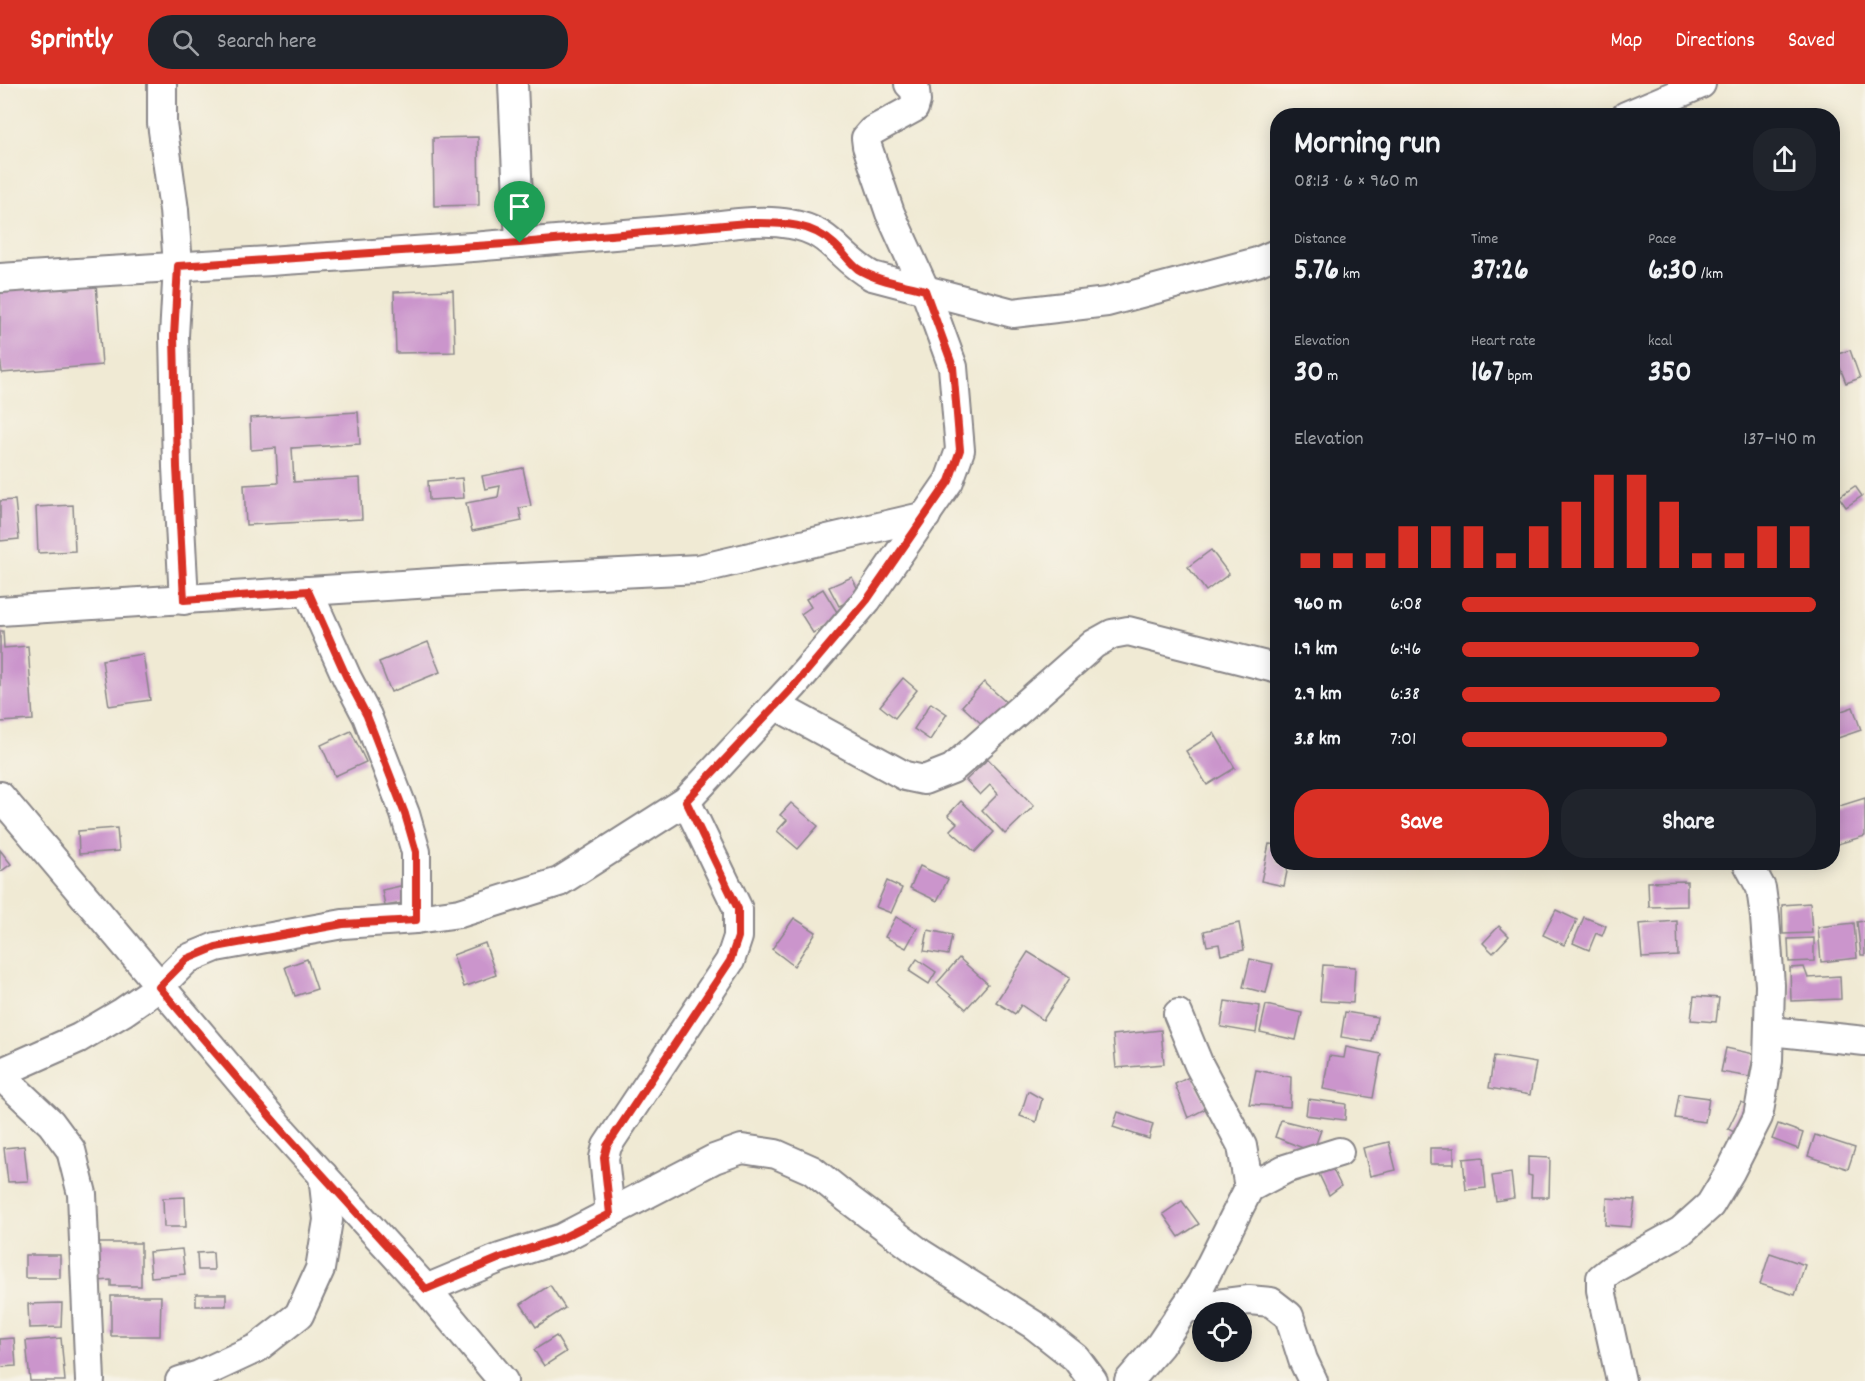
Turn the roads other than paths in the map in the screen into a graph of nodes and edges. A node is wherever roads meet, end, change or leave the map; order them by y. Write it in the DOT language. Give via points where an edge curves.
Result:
graph roads {
  1 [pos="162,84"];
  2 [pos="513,84"];
  3 [pos="909,84"];
  4 [pos="1701,84"];
  5 [pos="1645,108"];
  6 [pos="520,243"];
  7 [pos="1270,256"];
  8 [pos="178,266"];
  9 [pos="0,278"];
  10 [pos="925,290"];
  11 [pos="926,516"];
  12 [pos="308,591"];
  13 [pos="184,600"];
  14 [pos="0,611"];
  15 [pos="1270,667"];
  16 [pos="775,705"];
  17 [pos="0,796"];
  18 [pos="686,801"];
  19 [pos="1751,870"];
  20 [pos="416,920"];
  21 [pos="159,987"];
  22 [pos="1178,1014"];
  23 [pos="1770,1031"];
  24 [pos="1865,1041"];
  25 [pos="0,1074"];
  26 [pos="1339,1152"];
  27 [pos="323,1175"];
  28 [pos="1249,1188"];
  29 [pos="610,1214"];
  30 [pos="426,1289"];
  31 [pos="1185,1308"];
  32 [pos="90,1381"];
  33 [pos="180,1381"];
  34 [pos="503,1381"];
  35 [pos="1093,1381"];
  36 [pos="1129,1381"];
  37 [pos="1313,1381"];
  38 [pos="1621,1381"];
  1 -- 8 [label="street" via="162,123"];
  2 -- 6 [label="street"];
  3 -- 10 [label="street" via="915,90 914,108 866,138 890,213"];
  4 -- 5 [label="street"];
  6 -- 8 [label="street"];
  6 -- 10 [label="street" via="787,223 822,234 857,268 872,276"];
  7 -- 10 [label="street" via="1107,302 1013,313"];
  8 -- 9 [label="street"];
  8 -- 13 [label="street" via="174,336"];
  10 -- 11 [label="street" via="953,367 960,450 949,481"];
  11 -- 12 [label="street" via="699,569"];
  11 -- 16 [label="street" via="867,600"];
  12 -- 13 [label="street"];
  12 -- 20 [label="street" via="367,716 405,814 416,852"];
  13 -- 14 [label="street"];
  15 -- 16 [label="street" via="1128,631 1112,633 1094,644 952,769 924,780 905,776"];
  16 -- 18 [label="street"];
  17 -- 21 [label="street"];
  18 -- 20 [label="street" via="559,882 460,913"];
  18 -- 29 [label="street" via="738,909 738,937 730,961 607,1146 604,1158"];
  19 -- 23 [label="street" via="1761,888 1765,917"];
  20 -- 21 [label="street" via="343,924 216,947 187,959"];
  21 -- 25 [label="street" via="79,1038"];
  21 -- 27 [label="street"];
  22 -- 28 [label="street" via="1198,1065 1242,1146"];
  23 -- 24 [label="street"];
  23 -- 38 [label="street" via="1758,1117 1710,1205 1681,1231 1601,1278"];
  25 -- 32 [label="street" via="51,1123 71,1150 82,1194"];
  26 -- 28 [label="street" via="1284,1169"];
  27 -- 30 [label="street"];
  27 -- 33 [label="street" via="328,1220 320,1269 299,1315 258,1348"];
  28 -- 31 [label="street"];
  29 -- 30 [label="street" via="562,1238 500,1258"];
  29 -- 35 [label="street" via="714,1159 742,1149 776,1154 812,1170 920,1253 1034,1325 1076,1358"];
  30 -- 34 [label="street"];
  31 -- 36 [label="street"];
  31 -- 37 [label="street" via="1249,1300 1271,1302 1289,1316"];
}
